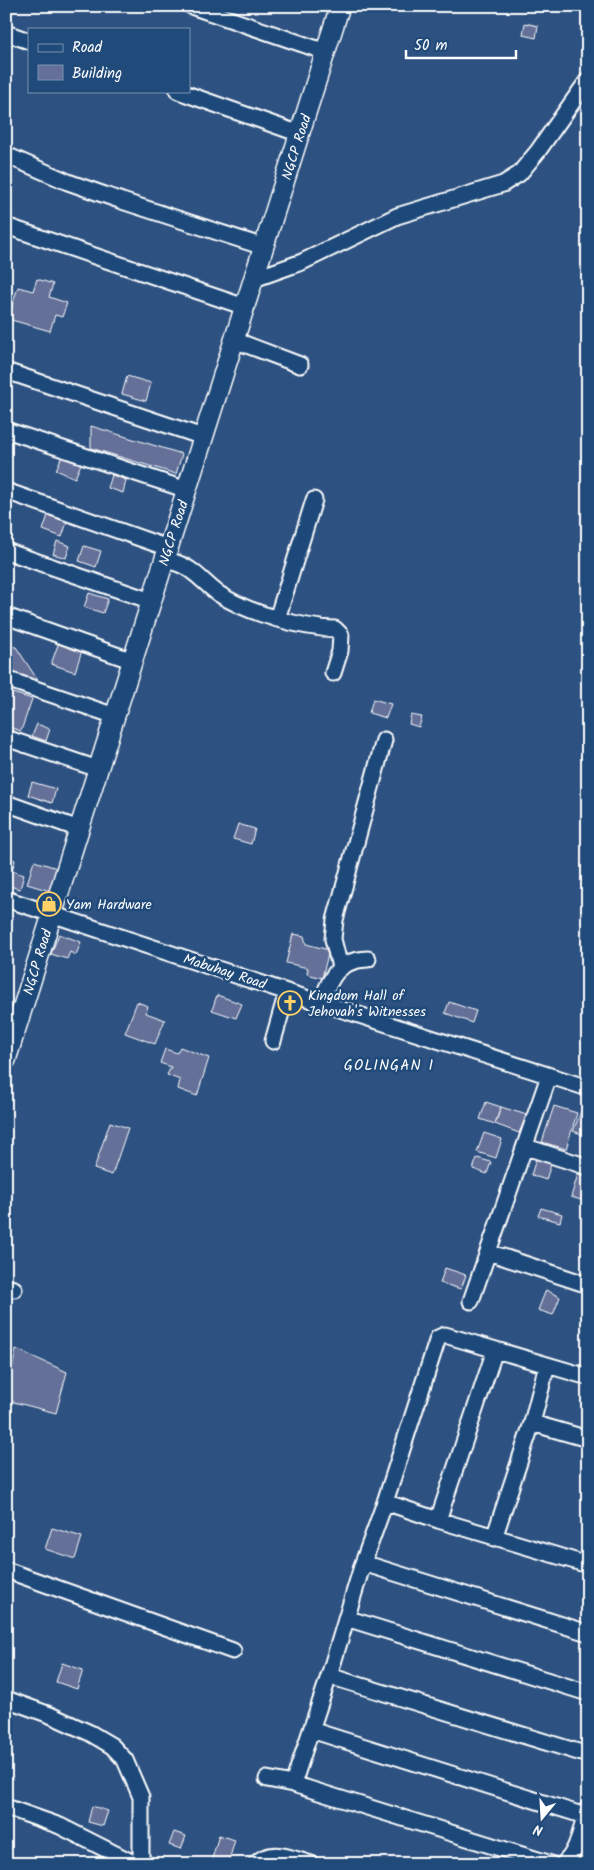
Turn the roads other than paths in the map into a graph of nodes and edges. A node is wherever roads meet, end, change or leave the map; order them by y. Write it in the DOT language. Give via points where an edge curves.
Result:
graph roads {
  1 [pos="191,6"];
  2 [pos="340,6"];
  3 [pos="6,33"];
  4 [pos="28,41"];
  5 [pos="326,52"];
  6 [pos="588,80"];
  7 [pos="181,92"];
  8 [pos="300,134"];
  9 [pos="6,155"];
  10 [pos="6,226"];
  11 [pos="264,247"];
  12 [pos="254,279"];
  13 [pos="245,307"];
  14 [pos="234,340"];
  15 [pos="300,365"];
  16 [pos="6,371"];
  17 [pos="6,430"];
  18 [pos="204,437"];
  19 [pos="187,490"];
  20 [pos="6,491"];
  21 [pos="314,500"];
  22 [pos="6,551"];
  23 [pos="166,554"];
  24 [pos="151,601"];
  25 [pos="6,616"];
  26 [pos="277,619"];
  27 [pos="132,661"];
  28 [pos="332,673"];
  29 [pos="6,680"];
  30 [pos="115,716"];
  31 [pos="6,738"];
  32 [pos="384,740"];
  33 [pos="98,769"];
  34 [pos="6,803"];
  35 [pos="79,829"];
  36 [pos="6,899"];
  37 [pos="52,914"];
  38 [pos="368,959"];
  39 [pos="340,967"];
  40 [pos="287,992"];
  41 [pos="320,1002"];
  42 [pos="273,1041"];
  43 [pos="6,1060"];
  44 [pos="549,1076"];
  45 [pos="588,1088"];
  46 [pos="526,1147"];
  47 [pos="588,1168"];
  48 [pos="488,1252"];
  49 [pos="588,1285"];
  50 [pos="471,1301"];
  51 [pos="495,1350"];
  52 [pos="547,1366"];
  53 [pos="588,1377"];
  54 [pos="532,1422"];
  55 [pos="588,1439"];
  56 [pos="385,1502"];
  57 [pos="438,1520"];
  58 [pos="494,1538"];
  59 [pos="363,1563"];
  60 [pos="588,1565"];
  61 [pos="6,1570"];
  62 [pos="346,1618"];
  63 [pos="588,1632"];
  64 [pos="233,1651"];
  65 [pos="329,1676"];
  66 [pos="588,1693"];
  67 [pos="6,1699"];
  68 [pos="311,1730"];
  69 [pos="588,1755"];
  70 [pos="267,1778"];
  71 [pos="294,1784"];
  72 [pos="6,1807"];
  73 [pos="586,1812"];
  74 [pos="135,1864"];
  75 [pos="141,1864"];
  76 [pos="256,1864"];
  77 [pos="311,1864"];
  78 [pos="551,1864"];
  79 [pos="562,1864"];
  1 -- 5 [label="street"];
  2 -- 5 [label="main road, NGCP Road"];
  3 -- 4 [label="street"];
  5 -- 8 [label="main road, NGCP Road"];
  6 -- 12 [label="street" via="538,151 518,174 503,184 397,216 302,262"];
  7 -- 8 [label="street"];
  8 -- 11 [label="main road, NGCP Road"];
  9 -- 11 [label="street" via="68,182"];
  10 -- 13 [label="street"];
  11 -- 12 [label="main road, NGCP Road"];
  12 -- 13 [label="main road, NGCP Road"];
  13 -- 14 [label="main road, NGCP Road"];
  14 -- 15 [label="street"];
  14 -- 18 [label="main road, NGCP Road"];
  16 -- 18 [label="street"];
  17 -- 19 [label="street"];
  18 -- 19 [label="main road, NGCP Road"];
  19 -- 23 [label="main road, NGCP Road"];
  20 -- 23 [label="street"];
  21 -- 26 [label="street"];
  22 -- 24 [label="street"];
  23 -- 24 [label="main road, NGCP Road"];
  23 -- 26 [label="street" via="219,594 247,609"];
  24 -- 27 [label="main road, NGCP Road"];
  25 -- 27 [label="street"];
  26 -- 28 [label="street" via="335,629 341,634 340,651"];
  27 -- 30 [label="main road, NGCP Road"];
  29 -- 30 [label="street"];
  30 -- 33 [label="main road, NGCP Road"];
  31 -- 33 [label="street"];
  32 -- 39 [label="street" via="335,920 333,939"];
  33 -- 35 [label="main road, NGCP Road"];
  34 -- 35 [label="street"];
  35 -- 37 [label="main road, NGCP Road"];
  36 -- 37 [label="street, Mabuhay Road"];
  37 -- 40 [label="street, Mabuhay Road"];
  37 -- 43 [label="main road, NGCP Road"];
  38 -- 39 [label="street" via="354,960"];
  39 -- 41 [label="street" via="328,982"];
  40 -- 41 [label="street, Mabuhay Road"];
  40 -- 42 [label="street"];
  41 -- 44 [label="street, Mabuhay Road"];
  44 -- 45 [label="street, Mabuhay Road"];
  44 -- 46 [label="street"];
  46 -- 47 [label="street"];
  46 -- 48 [label="street"];
  48 -- 49 [label="street"];
  48 -- 50 [label="street"];
  51 -- 52 [label="street"];
  51 -- 56 [label="street" via="445,1335 438,1338"];
  51 -- 57 [label="street"];
  52 -- 53 [label="street"];
  52 -- 54 [label="street"];
  54 -- 55 [label="street"];
  54 -- 58 [label="street"];
  56 -- 57 [label="street"];
  56 -- 59 [label="street"];
  57 -- 58 [label="street"];
  58 -- 60 [label="street"];
  59 -- 62 [label="street"];
  59 -- 63 [label="street"];
  61 -- 64 [label="street"];
  62 -- 65 [label="street"];
  62 -- 66 [label="street"];
  65 -- 68 [label="street"];
  65 -- 69 [label="street"];
  67 -- 75 [label="street" via="90,1733 112,1746 125,1760 141,1797"];
  68 -- 71 [label="street"];
  68 -- 73 [label="street"];
  70 -- 71 [label="street"];
  71 -- 78 [label="street"];
  72 -- 74 [label="street" via="60,1826"];
  73 -- 79 [label="street" via="574,1850"];
  76 -- 77 [label="street" via="261,1858 274,1854"];
}
